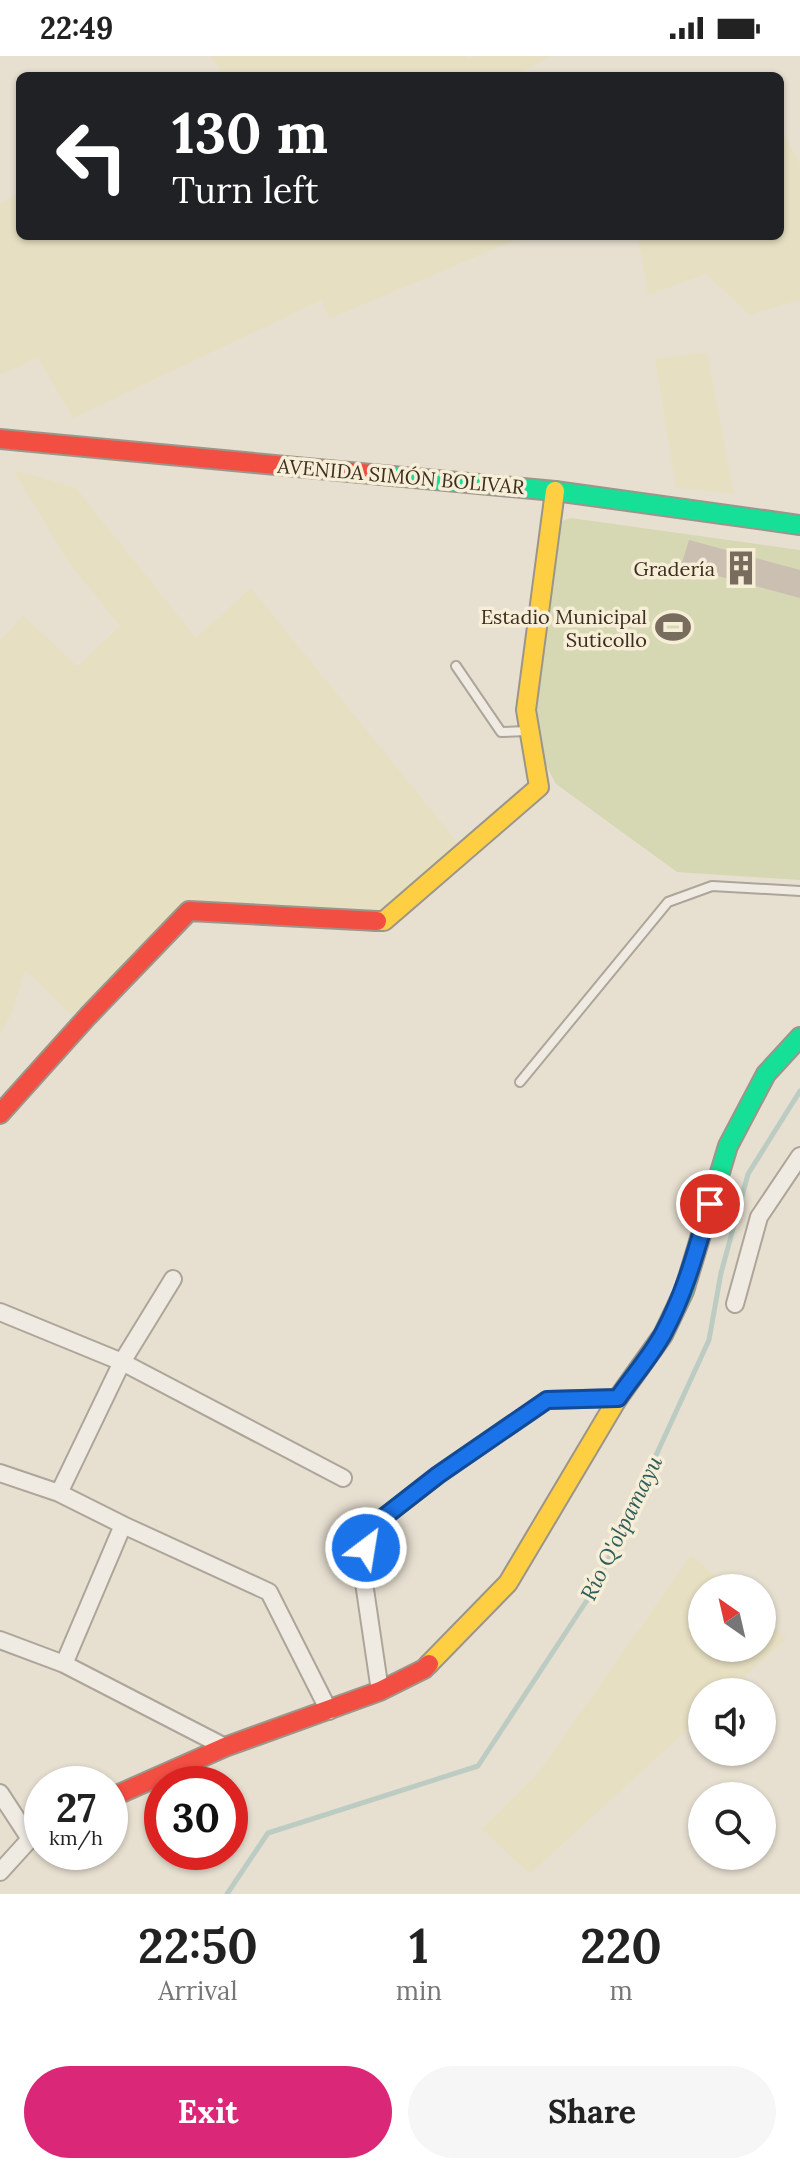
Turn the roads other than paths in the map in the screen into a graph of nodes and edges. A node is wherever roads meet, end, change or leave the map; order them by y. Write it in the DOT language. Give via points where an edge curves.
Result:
graph roads {
  1 [pos="0,439"];
  2 [pos="555,491"];
  3 [pos="800,525"];
  4 [pos="456,666"];
  5 [pos="528,731"];
  6 [pos="800,891"];
  7 [pos="800,1037"];
  8 [pos="520,1082"];
  9 [pos="0,1114"];
  10 [pos="800,1156"];
  11 [pos="173,1279"];
  12 [pos="735,1304"];
  13 [pos="0,1312"];
  14 [pos="122,1362"];
  15 [pos="618,1398"];
  16 [pos="0,1473"];
  17 [pos="343,1478"];
  18 [pos="59,1493"];
  19 [pos="123,1525"];
  20 [pos="0,1640"];
  21 [pos="64,1664"];
  22 [pos="380,1691"];
  23 [pos="329,1711"];
  24 [pos="225,1747"];
  25 [pos="128,1790"];
  26 [pos="0,1793"];
  27 [pos="24,1822"];
  28 [pos="24,1848"];
  29 [pos="0,1872"];
  1 -- 2 [label="street, AVENIDA SIMÓN BOLIVAR"];
  2 -- 3 [label="street, AVENIDA SIMÓN BOLIVAR"];
  2 -- 5 [label="street" via="526,710"];
  4 -- 5 [label="lane" via="501,732"];
  5 -- 9 [label="street" via="539,787 384,921 189,911"];
  6 -- 8 [label="lane" via="712,886 668,902"];
  7 -- 15 [label="street" via="766,1074 728,1146 684,1291 663,1335"];
  10 -- 12 [label="street" via="759,1217"];
  11 -- 14 [label="street"];
  13 -- 14 [label="street"];
  14 -- 17 [label="street"];
  14 -- 18 [label="street"];
  15 -- 22 [label="street" via="508,1583 424,1669"];
  15 -- 22 [label="street" via="547,1400 370,1528 362,1569"];
  16 -- 18 [label="street"];
  18 -- 19 [label="street"];
  19 -- 21 [label="street"];
  19 -- 23 [label="street" via="269,1592"];
  20 -- 21 [label="street"];
  21 -- 24 [label="street"];
  22 -- 23 [label="street"];
  23 -- 24 [label="street"];
  24 -- 25 [label="street"];
  26 -- 27 [label="street"];
  28 -- 29 [label="street"];
}
